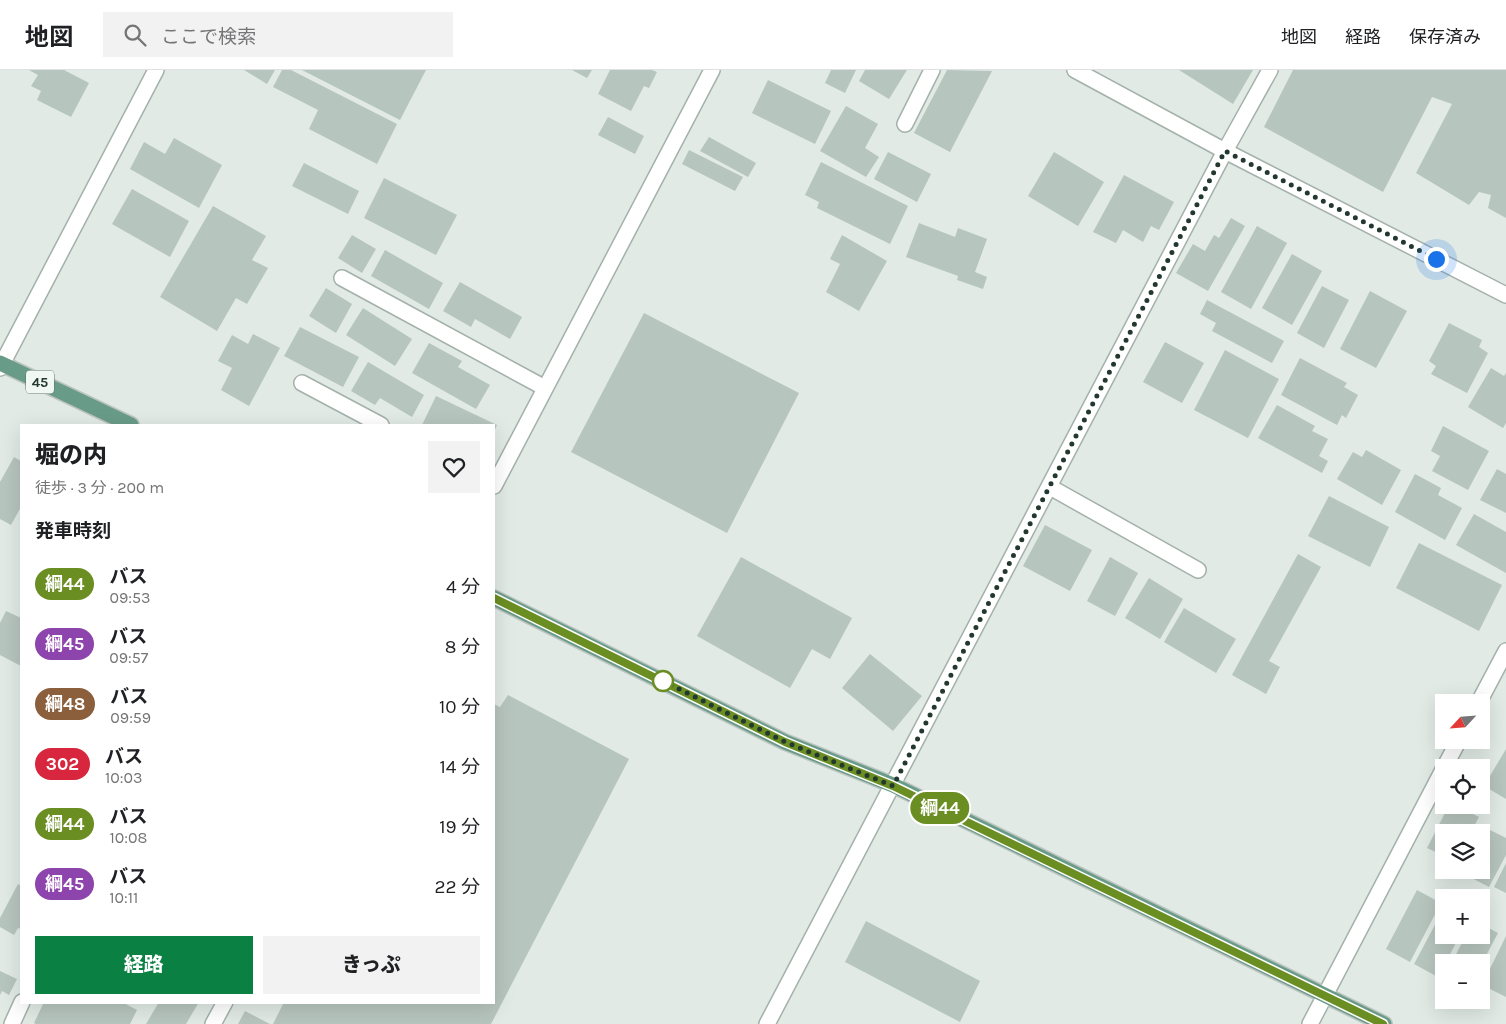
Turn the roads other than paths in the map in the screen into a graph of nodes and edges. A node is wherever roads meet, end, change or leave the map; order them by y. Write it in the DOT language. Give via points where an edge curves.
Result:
graph roads {
  1 [pos="156,70"];
  2 [pos="712,70"];
  3 [pos="932,70"];
  4 [pos="1075,70"];
  5 [pos="1270,70"];
  6 [pos="905,124"];
  7 [pos="1225,151"];
  8 [pos="342,278"];
  9 [pos="1506,295"];
  10 [pos="0,364"];
  11 [pos="302,383"];
  12 [pos="545,388"];
  13 [pos="129,424"];
  14 [pos="379,424"];
  15 [pos="495,483"];
  16 [pos="1050,487"];
  17 [pos="1198,570"];
  18 [pos="495,598"];
  19 [pos="1506,651"];
  20 [pos="1483,694"];
  21 [pos="1435,785"];
  22 [pos="893,786"];
  23 [pos="1324,995"];
  24 [pos="21,1004"];
  25 [pos="224,1004"];
  26 [pos="12,1024"];
  27 [pos="214,1024"];
  28 [pos="767,1024"];
  29 [pos="1310,1024"];
  30 [pos="1384,1024"];
  1 -- 10 [label="street"];
  2 -- 12 [label="street"];
  3 -- 6 [label="street"];
  4 -- 7 [label="street"];
  5 -- 7 [label="street"];
  7 -- 9 [label="street"];
  7 -- 16 [label="street"];
  8 -- 12 [label="street"];
  10 -- 13 [label="main road, 45"];
  11 -- 14 [label="street"];
  12 -- 15 [label="street"];
  16 -- 17 [label="street"];
  16 -- 22 [label="street"];
  18 -- 22 [label="main road" via="785,742"];
  19 -- 20 [label="street"];
  21 -- 23 [label="street"];
  22 -- 23 [label="main road"];
  22 -- 28 [label="street"];
  23 -- 29 [label="street"];
  23 -- 30 [label="main road"];
  24 -- 26 [label="street"];
  25 -- 27 [label="street"];
}
